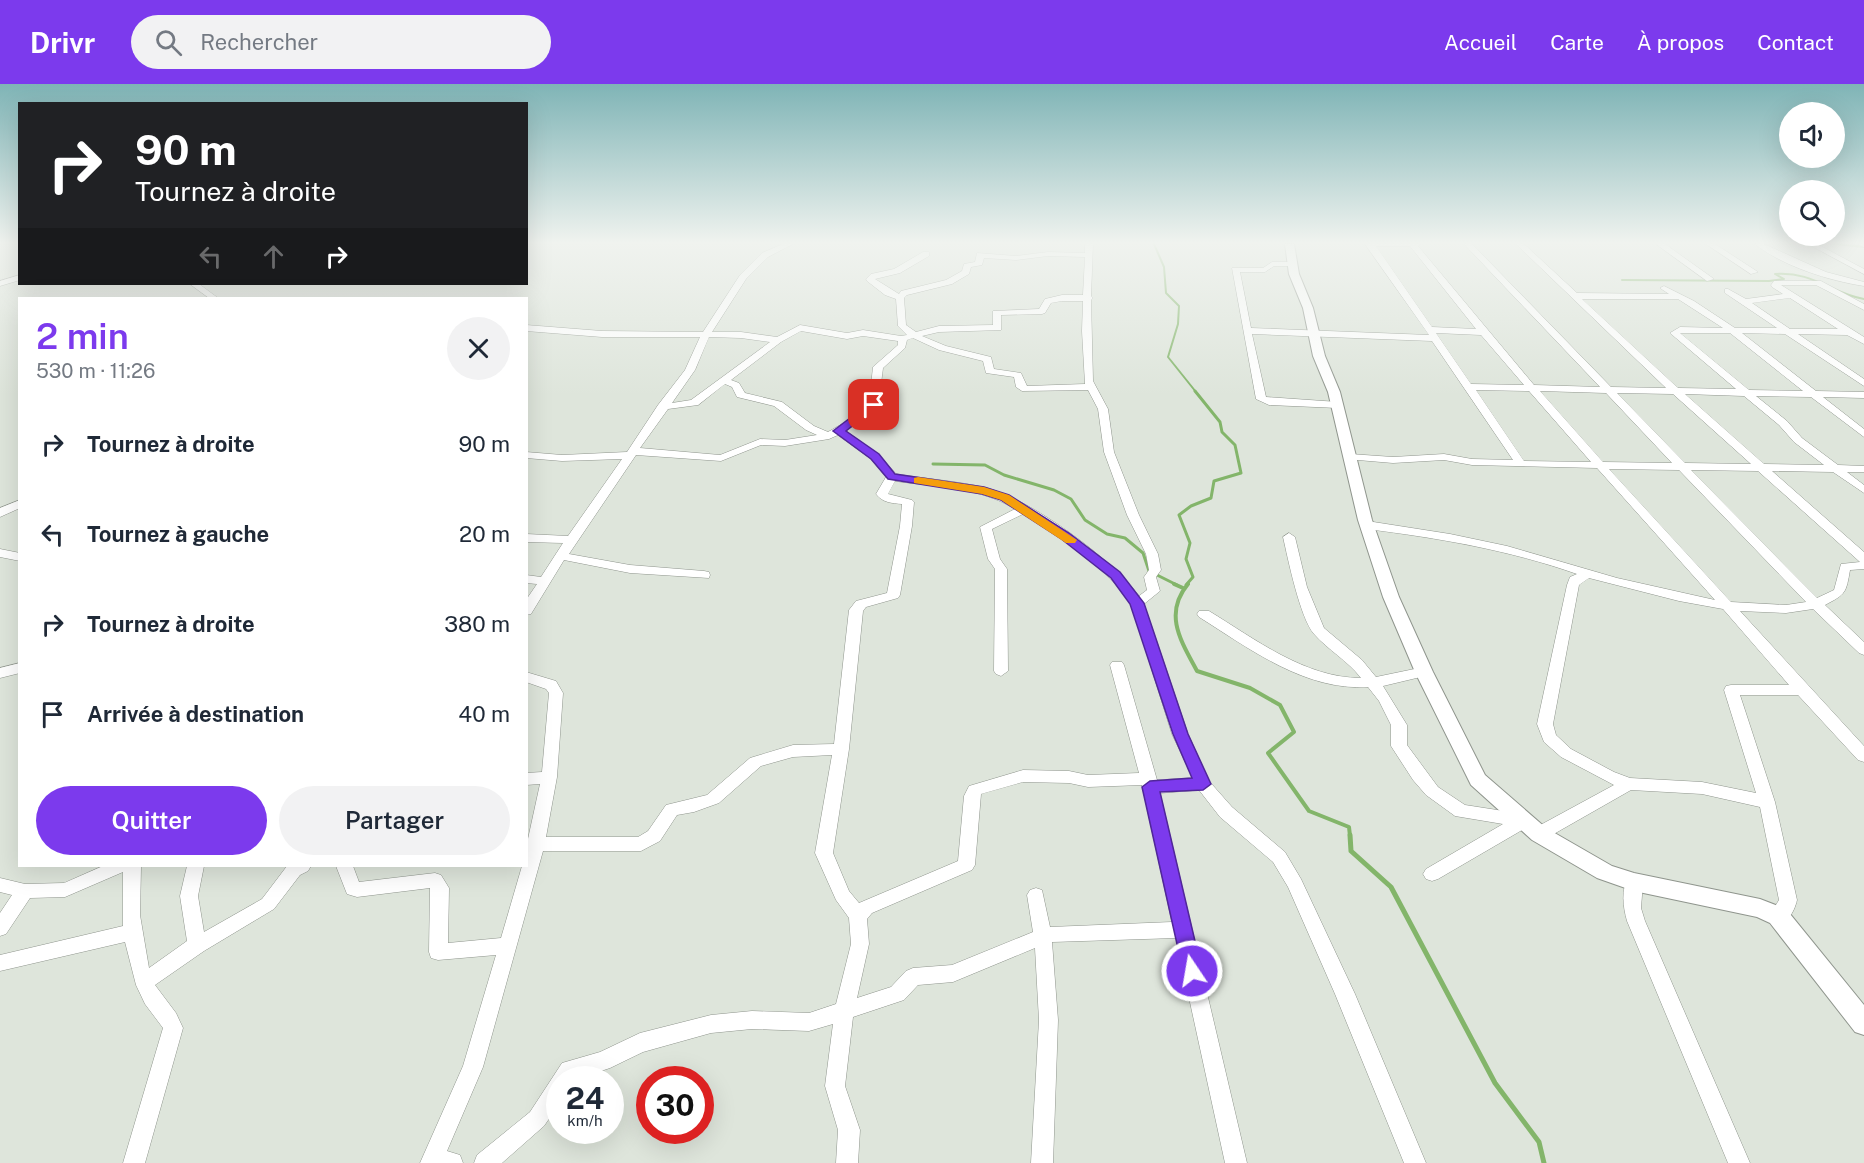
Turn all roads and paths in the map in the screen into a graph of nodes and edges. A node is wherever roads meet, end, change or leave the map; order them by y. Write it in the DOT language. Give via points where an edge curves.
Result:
graph roads {
  1 [pos="732,294"];
  2 [pos="889,294"];
  3 [pos="903,294"];
  4 [pos="1089,294"];
  5 [pos="1240,294"];
  6 [pos="1303,294"];
  7 [pos="1405,294"];
  8 [pos="1453,294"];
  9 [pos="1517,294"];
  10 [pos="1676,294"];
  11 [pos="1733,294"];
  12 [pos="1839,294"];
  13 [pos="1792,295"];
  14 [pos="1576,296"];
  15 [pos="1681,297"];
  16 [pos="900,298"];
  17 [pos="1089,298"];
  18 [pos="1745,302"];
  19 [pos="1864,308"];
  20 [pos="528,328"];
  21 [pos="1247,331"];
  22 [pos="1732,331"];
  23 [pos="1482,332"];
  24 [pos="1850,332"];
  25 [pos="706,333"];
  26 [pos="1313,333"];
  27 [pos="1791,333"];
  28 [pos="1432,334"];
  29 [pos="908,337"];
  30 [pos="778,340"];
  31 [pos="1864,341"];
  32 [pos="723,380"];
  33 [pos="1864,383"];
  34 [pos="1091,387"];
  35 [pos="1467,387"];
  36 [pos="1531,389"];
  37 [pos="1609,390"];
  38 [pos="1674,390"];
  39 [pos="1748,393"];
  40 [pos="1810,393"];
  41 [pos="1864,396"];
  42 [pos="1338,405"];
  43 [pos="662,406"];
  44 [pos="834,434"];
  45 [pos="1864,434"];
  46 [pos="631,453"];
  47 [pos="528,455"];
  48 [pos="1350,457"];
  49 [pos="1521,464"];
  50 [pos="1597,465"];
  51 [pos="1682,465"];
  52 [pos="1759,466"];
  53 [pos="1835,468"];
  54 [pos="1864,469"];
  55 [pos="892,477"];
  56 [pos="1864,490"];
  57 [pos="18,504"];
  58 [pos="1025,509"];
  59 [pos="0,513"];
  60 [pos="1367,525"];
  61 [pos="1289,537"];
  62 [pos="528,538"];
  63 [pos="571,540"];
  64 [pos="0,553"];
  65 [pos="562,556"];
  66 [pos="18,557"];
  67 [pos="1864,559"];
  68 [pos="1864,565"];
  69 [pos="1588,574"];
  70 [pos="704,575"];
  71 [pos="528,579"];
  72 [pos="545,581"];
  73 [pos="1137,603"];
  74 [pos="1815,603"];
  75 [pos="528,608"];
  76 [pos="1732,608"];
  77 [pos="1204,614"];
  78 [pos="1864,650"];
  79 [pos="1118,665"];
  80 [pos="18,668"];
  81 [pos="1001,671"];
  82 [pos="1424,672"];
  83 [pos="0,673"];
  84 [pos="528,678"];
  85 [pos="1370,682"];
  86 [pos="1802,690"];
  87 [pos="841,748"];
  88 [pos="1864,756"];
  89 [pos="549,777"];
  90 [pos="528,779"];
  91 [pos="1150,783"];
  92 [pos="1203,784"];
  93 [pos="1629,784"];
  94 [pos="1767,802"];
  95 [pos="1523,821"];
  96 [pos="1539,834"];
  97 [pos="536,844"];
  98 [pos="117,867"];
  99 [pos="132,867"];
  100 [pos="195,867"];
  101 [pos="300,867"];
  102 [pos="345,867"];
  103 [pos="1432,874"];
  104 [pos="1634,882"];
  105 [pos="0,885"];
  106 [pos="25,891"];
  107 [pos="1036,895"];
  108 [pos="858,916"];
  109 [pos="1778,916"];
  110 [pos="0,928"];
  111 [pos="1183,930"];
  112 [pos="133,932"];
  113 [pos="1043,936"];
  114 [pos="197,945"];
  115 [pos="507,946"];
  116 [pos="0,963"];
  117 [pos="145,981"];
  118 [pos="844,1012"];
  119 [pos="1864,1024"];
  120 [pos="582,1066"];
  121 [pos="546,1105"];
  122 [pos="438,1161"];
  123 [pos="134,1163"];
  124 [pos="485,1163"];
  125 [pos="847,1163"];
  126 [pos="1042,1163"];
  127 [pos="1236,1163"];
  128 [pos="1415,1163"];
  129 [pos="1739,1163"];
  1 -- 25 [label="street"];
  2 -- 16 [label="street"];
  3 -- 16 [label="street"];
  4 -- 17 [label="street"];
  5 -- 21 [label="street"];
  6 -- 26 [label="street"];
  7 -- 28 [label="street"];
  8 -- 23 [label="street"];
  9 -- 37 [label="street"];
  10 -- 15 [label="street"];
  11 -- 18 [label="street"];
  12 -- 19 [label="street"];
  13 -- 18 [label="street"];
  13 -- 24 [label="street"];
  14 -- 15 [label="street"];
  14 -- 38 [label="street"];
  15 -- 22 [label="street"];
  16 -- 29 [label="street" via="902,326"];
  17 -- 29 [label="street" via="1048,301 1041,311 996,313 998,328 942,328"];
  17 -- 34 [label="street" via="1086,331"];
  18 -- 27 [label="street"];
  20 -- 25 [label="street" via="634,335"];
  21 -- 26 [label="street"];
  21 -- 42 [label="street" via="1263,400"];
  22 -- 27 [label="street"];
  22 -- 39 [label="street" via="1674,333"];
  22 -- 40 [label="street"];
  23 -- 28 [label="street"];
  23 -- 36 [label="street"];
  24 -- 27 [label="street"];
  24 -- 31 [label="street"];
  25 -- 30 [label="street"];
  25 -- 43 [label="street" via="690,370"];
  26 -- 28 [label="street"];
  26 -- 42 [label="street"];
  27 -- 33 [label="street"];
  28 -- 35 [label="street"];
  29 -- 30 [label="street" via="863,333 847,336 800,328"];
  29 -- 34 [label="street" via="945,351 988,359 989,371 1017,374 1025,390"];
  29 -- 44 [label="street" via="879,367 874,405"];
  30 -- 32 [label="street"];
  32 -- 43 [label="street" via="694,403"];
  32 -- 44 [label="street" via="736,385 741,395 778,404 810,428"];
  34 -- 73 [label="street" via="1103,409 1109,452 1152,554 1154,591"];
  35 -- 36 [label="street"];
  35 -- 49 [label="street"];
  36 -- 37 [label="street"];
  36 -- 50 [label="street"];
  37 -- 38 [label="street"];
  37 -- 51 [label="street"];
  38 -- 39 [label="street"];
  38 -- 52 [label="street"];
  39 -- 40 [label="street"];
  39 -- 53 [label="street"];
  40 -- 41 [label="street"];
  40 -- 45 [label="street"];
  42 -- 48 [label="street"];
  43 -- 46 [label="street"];
  44 -- 46 [label="street" via="785,443 760,442 717,459"];
  44 -- 55 [label="street" via="875,457"];
  46 -- 47 [label="street" via="555,458"];
  46 -- 63 [label="street"];
  48 -- 49 [label="street" via="1444,457"];
  48 -- 60 [label="street"];
  49 -- 50 [label="street"];
  50 -- 51 [label="street"];
  50 -- 76 [label="street"];
  51 -- 52 [label="street"];
  51 -- 74 [label="street"];
  52 -- 53 [label="street"];
  52 -- 67 [label="street"];
  53 -- 54 [label="street"];
  53 -- 56 [label="street"];
  55 -- 58 [label="street" via="984,491"];
  55 -- 87 [label="street" via="882,494 908,502 906,526 893,595 856,609"];
  57 -- 59 [label="street"];
  58 -- 73 [label="street" via="1116,575"];
  58 -- 81 [label="street" via="986,527 993,559 1001,569"];
  60 -- 69 [label="street" via="1434,534"];
  60 -- 82 [label="street" via="1391,597"];
  61 -- 85 [label="street" via="1301,587 1318,630 1357,663"];
  62 -- 63 [label="street"];
  63 -- 65 [label="street"];
  64 -- 66 [label="street"];
  65 -- 70 [label="street" via="630,569"];
  65 -- 72 [label="street"];
  68 -- 74 [label="street" via="1845,567 1840,590"];
  69 -- 76 [label="street"];
  69 -- 93 [label="street" via="1573,585 1545,724 1549,738 1566,753"];
  71 -- 72 [label="street"];
  72 -- 75 [label="street"];
  73 -- 92 [label="street" via="1180,734"];
  74 -- 76 [label="street"];
  74 -- 78 [label="street"];
  76 -- 86 [label="street"];
  77 -- 85 [label="street" via="1276,658 1321,676"];
  79 -- 91 [label="street"];
  80 -- 83 [label="street"];
  82 -- 85 [label="street"];
  82 -- 95 [label="street" via="1478,780"];
  84 -- 89 [label="street" via="551,685 556,693"];
  85 -- 95 [label="street" via="1395,714 1403,755 1432,791 1461,811"];
  86 -- 88 [label="street"];
  86 -- 94 [label="street" via="1731,690"];
  87 -- 97 [label="street" via="793,751 756,762 713,799 672,810 654,836 642,844"];
  87 -- 108 [label="street" via="825,859 842,895"];
  89 -- 90 [label="street"];
  89 -- 97 [label="street"];
  91 -- 92 [label="street"];
  91 -- 108 [label="street" via="1023,776 975,790 966,865 866,908"];
  91 -- 111 [label="street"];
  92 -- 128 [label="street" via="1220,806 1279,857 1295,884"];
  93 -- 94 [label="street" via="1702,788"];
  93 -- 96 [label="street"];
  94 -- 109 [label="street" via="1788,900"];
  95 -- 96 [label="street"];
  95 -- 103 [label="street"];
  96 -- 104 [label="street" via="1605,872"];
  97 -- 115 [label="street"];
  98 -- 106 [label="street" via="70,889"];
  99 -- 112 [label="street" via="129,896"];
  100 -- 114 [label="street" via="189,896"];
  101 -- 114 [label="street" via="268,904"];
  102 -- 115 [label="street" via="353,889 357,890 435,880 440,888 438,952"];
  104 -- 109 [label="street" via="1760,908"];
  104 -- 129 [label="street" via="1632,908 1636,921"];
  105 -- 106 [label="street"];
  106 -- 110 [label="street"];
  107 -- 113 [label="street"];
  108 -- 118 [label="street" via="860,944"];
  109 -- 119 [label="street"];
  111 -- 113 [label="street"];
  111 -- 127 [label="street"];
  112 -- 116 [label="street"];
  112 -- 117 [label="street"];
  113 -- 118 [label="street" via="953,973 913,977 897,994"];
  113 -- 126 [label="street" via="1048,1036 1040,1125"];
  114 -- 117 [label="street"];
  115 -- 122 [label="street" via="473,1067"];
  117 -- 123 [label="street" via="173,1028"];
  118 -- 120 [label="street" via="809,1022 752,1020 703,1025 640,1043 603,1061"];
  118 -- 125 [label="street" via="835,1086 849,1130"];
  121 -- 124 [label="street" via="537,1119"];
}
